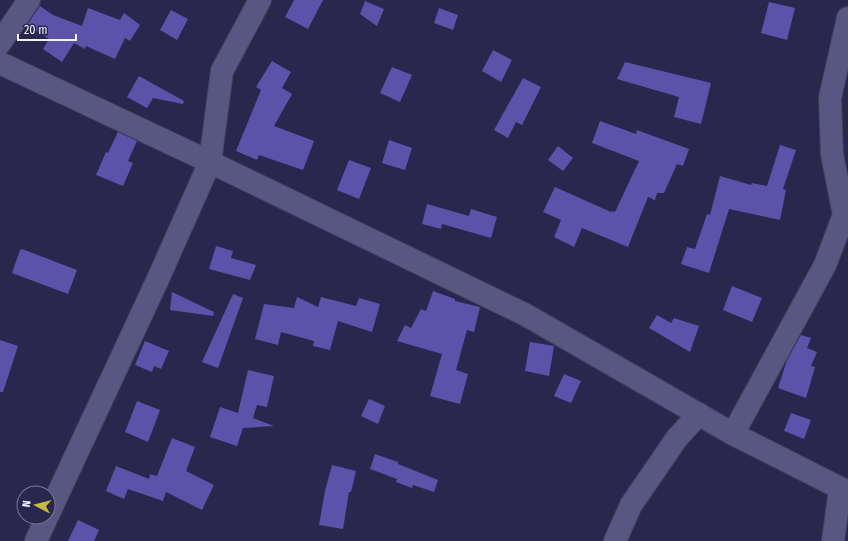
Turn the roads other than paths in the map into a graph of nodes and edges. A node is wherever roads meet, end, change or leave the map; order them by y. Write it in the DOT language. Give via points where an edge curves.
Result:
graph roads {
  1 [pos="29,0"];
  2 [pos="260,0"];
  3 [pos="848,18"];
  4 [pos="0,43"];
  5 [pos="0,63"];
  6 [pos="210,162"];
  7 [pos="699,414"];
  8 [pos="733,434"];
  9 [pos="844,490"];
  10 [pos="56,497"];
  11 [pos="43,525"];
  12 [pos="36,541"];
  13 [pos="615,541"];
  14 [pos="833,541"];
  1 -- 4 [label="street"];
  2 -- 6 [label="street" via="222,71"];
  3 -- 8 [label="street" via="830,98 832,154 844,214 826,265"];
  5 -- 6 [label="street"];
  6 -- 7 [label="street" via="526,315"];
  6 -- 10 [label="street"];
  7 -- 8 [label="street"];
  7 -- 13 [label="street" via="677,438 631,505"];
  8 -- 9 [label="street"];
  9 -- 14 [label="street"];
  11 -- 12 [label="street"];
}
